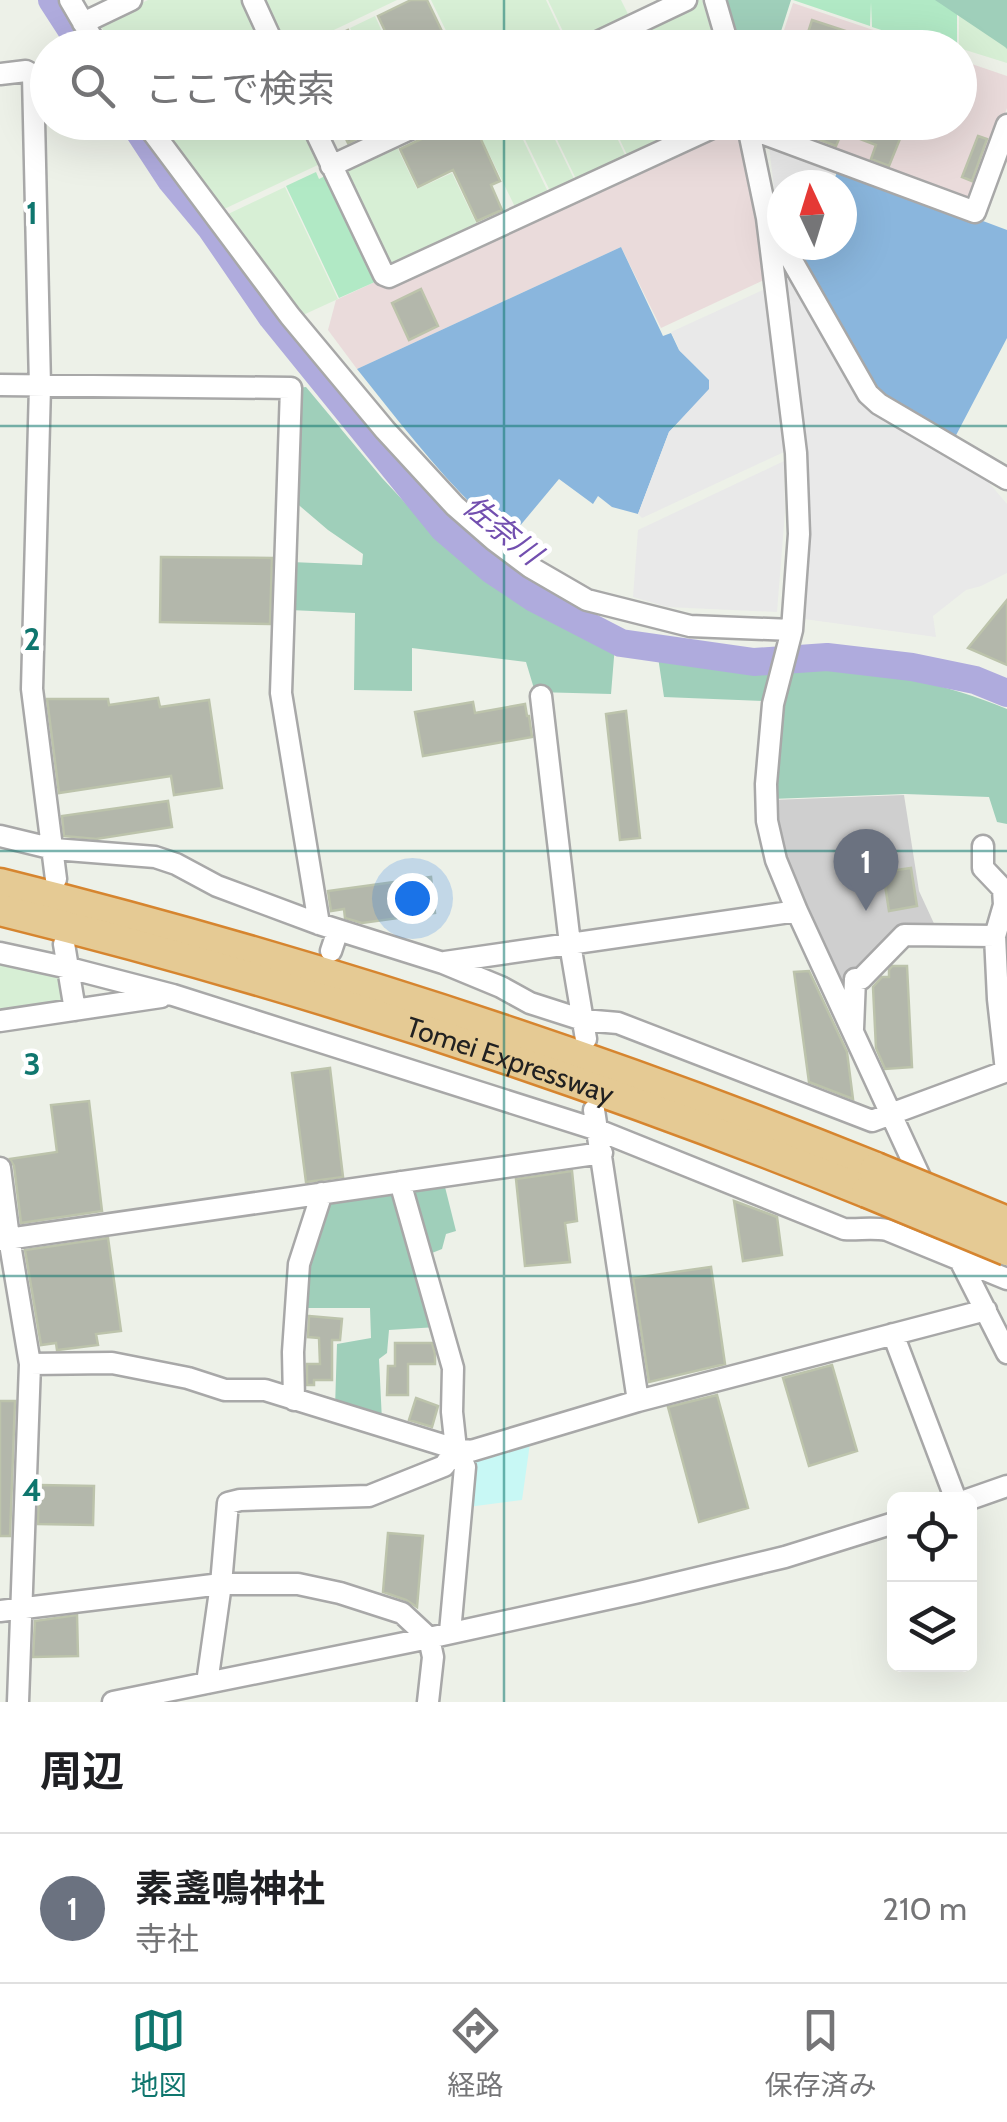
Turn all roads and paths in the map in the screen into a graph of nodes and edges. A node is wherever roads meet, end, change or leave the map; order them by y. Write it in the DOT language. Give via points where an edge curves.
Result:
graph roads {
  1 [pos="70,0"];
  2 [pos="132,0"];
  3 [pos="253,0"];
  4 [pos="686,0"];
  5 [pos="715,0"];
  6 [pos="84,24"];
  7 [pos="88,30"];
  8 [pos="267,30"];
  9 [pos="622,30"];
  10 [pos="724,30"];
  11 [pos="0,74"];
  12 [pos="30,74"];
  13 [pos="1007,125"];
  14 [pos="35,140"];
  15 [pos="158,140"];
  16 [pos="319,140"];
  17 [pos="387,140"];
  18 [pos="687,140"];
  19 [pos="751,140"];
  20 [pos="787,140"];
  21 [pos="332,166"];
  22 [pos="767,218"];
  23 [pos="772,260"];
  24 [pos="791,260"];
  25 [pos="0,385"];
  26 [pos="40,386"];
  27 [pos="1007,479"];
  28 [pos="792,630"];
  29 [pos="541,696"];
  30 [pos="0,836"];
  31 [pos="983,846"];
  32 [pos="54,849"];
  33 [pos="56,879"];
  34 [pos="0,884"];
  35 [pos="0,910"];
  36 [pos="798,911"];
  37 [pos="328,927"];
  38 [pos="995,936"];
  39 [pos="64,944"];
  40 [pos="570,944"];
  41 [pos="331,951"];
  42 [pos="0,954"];
  43 [pos="443,963"];
  44 [pos="69,968"];
  45 [pos="173,995"];
  46 [pos="76,1010"];
  47 [pos="312,1017"];
  48 [pos="0,1021"];
  49 [pos="584,1030"];
  50 [pos="853,1036"];
  51 [pos="306,1038"];
  52 [pos="1007,1071"];
  53 [pos="890,1114"];
  54 [pos="596,1120"];
  55 [pos="602,1153"];
  56 [pos="0,1168"];
  57 [pos="872,1180"];
  58 [pos="400,1182"];
  59 [pos="322,1193"];
  60 [pos="1007,1222"];
  61 [pos="4,1239"];
  62 [pos="1007,1250"];
  63 [pos="958,1258"];
  64 [pos="1007,1279"];
  65 [pos="986,1310"];
  66 [pos="893,1334"];
  67 [pos="1007,1354"];
  68 [pos="30,1364"];
  69 [pos="294,1400"];
  70 [pos="638,1401"];
  71 [pos="456,1449"];
  72 [pos="1007,1486"];
  73 [pos="953,1492"];
  74 [pos="977,1496"];
  75 [pos="887,1524"];
  76 [pos="220,1584"];
  77 [pos="22,1609"];
  78 [pos="0,1611"];
  79 [pos="440,1635"];
  80 [pos="207,1683"];
  81 [pos="146,1699"];
  82 [pos="18,1702"];
  83 [pos="113,1702"];
  84 [pos="428,1702"];
  1 -- 6 [label="street"];
  2 -- 6 [label="street"];
  3 -- 8 [label="street"];
  4 -- 9 [label="street"];
  5 -- 10 [label="street"];
  6 -- 7 [label="street"];
  11 -- 12 [label="street"];
  13 -- 20 [label="street" via="975,212"];
  14 -- 26 [label="street"];
  15 -- 28 [label="street" via="385,430 494,540 588,600 690,626"];
  16 -- 21 [label="street"];
  17 -- 21 [label="street"];
  18 -- 21 [label="street" via="390,278"];
  19 -- 22 [label="street"];
  23 -- 28 [label="street" via="796,453"];
  24 -- 27 [label="street" via="868,394"];
  25 -- 26 [label="street"];
  26 -- 32 [label="street" via="32,689"];
  26 -- 37 [label="street" via="291,388 281,694"];
  28 -- 36 [label="street" via="773,704 766,784 776,860"];
  29 -- 40 [label="street"];
  30 -- 32 [label="street"];
  31 -- 38 [label="street" via="982,868 1003,889"];
  32 -- 33 [label="street"];
  32 -- 37 [label="street" via="155,857"];
  34 -- 57 [label="highway, Tomei Expressway" via="475,1021 650,1082"];
  35 -- 57 [label="highway, Tomei Expressway" via="297,991"];
  36 -- 40 [label="street"];
  36 -- 50 [label="street"];
  37 -- 41 [label="street"];
  37 -- 43 [label="street"];
  38 -- 50 [label="street" via="904,934 855,979"];
  38 -- 52 [label="street"];
  39 -- 44 [label="street"];
  40 -- 43 [label="street"];
  40 -- 49 [label="street"];
  42 -- 44 [label="street"];
  43 -- 49 [label="street"];
  44 -- 45 [label="street"];
  44 -- 46 [label="street"];
  45 -- 46 [label="street"];
  45 -- 51 [label="street"];
  46 -- 48 [label="street"];
  47 -- 51 [label="street"];
  49 -- 53 [label="street" via="618,1023 872,1121"];
  50 -- 53 [label="street"];
  51 -- 54 [label="street"];
  52 -- 53 [label="street"];
  53 -- 63 [label="street"];
  54 -- 55 [label="street"];
  54 -- 63 [label="street" via="844,1229 887,1230"];
  55 -- 58 [label="street"];
  55 -- 70 [label="street"];
  56 -- 61 [label="street"];
  57 -- 60 [label="highway, Tomei Expressway, bridge"];
  57 -- 62 [label="highway, Tomei Expressway, bridge"];
  58 -- 59 [label="street"];
  58 -- 71 [label="street" via="452,1368"];
  59 -- 61 [label="street"];
  59 -- 69 [label="street" via="299,1264"];
  61 -- 68 [label="street"];
  63 -- 64 [label="street"];
  63 -- 65 [label="street"];
  65 -- 66 [label="street"];
  65 -- 67 [label="street"];
  66 -- 70 [label="street"];
  66 -- 73 [label="street"];
  68 -- 69 [label="street" via="112,1364"];
  68 -- 77 [label="street"];
  69 -- 71 [label="street"];
  70 -- 71 [label="street" via="471,1451"];
  71 -- 76 [label="street" via="444,1466 369,1496 228,1503"];
  71 -- 79 [label="street" via="464,1467"];
  72 -- 74 [label="street"];
  75 -- 79 [label="street" via="785,1557"];
  76 -- 77 [label="street"];
  76 -- 79 [label="street" via="298,1584 340,1593 402,1613"];
  76 -- 80 [label="street"];
  77 -- 78 [label="street"];
  77 -- 82 [label="street"];
  79 -- 80 [label="street"];
  79 -- 84 [label="street"];
  80 -- 81 [label="street"];
  81 -- 83 [label="street"];
}
